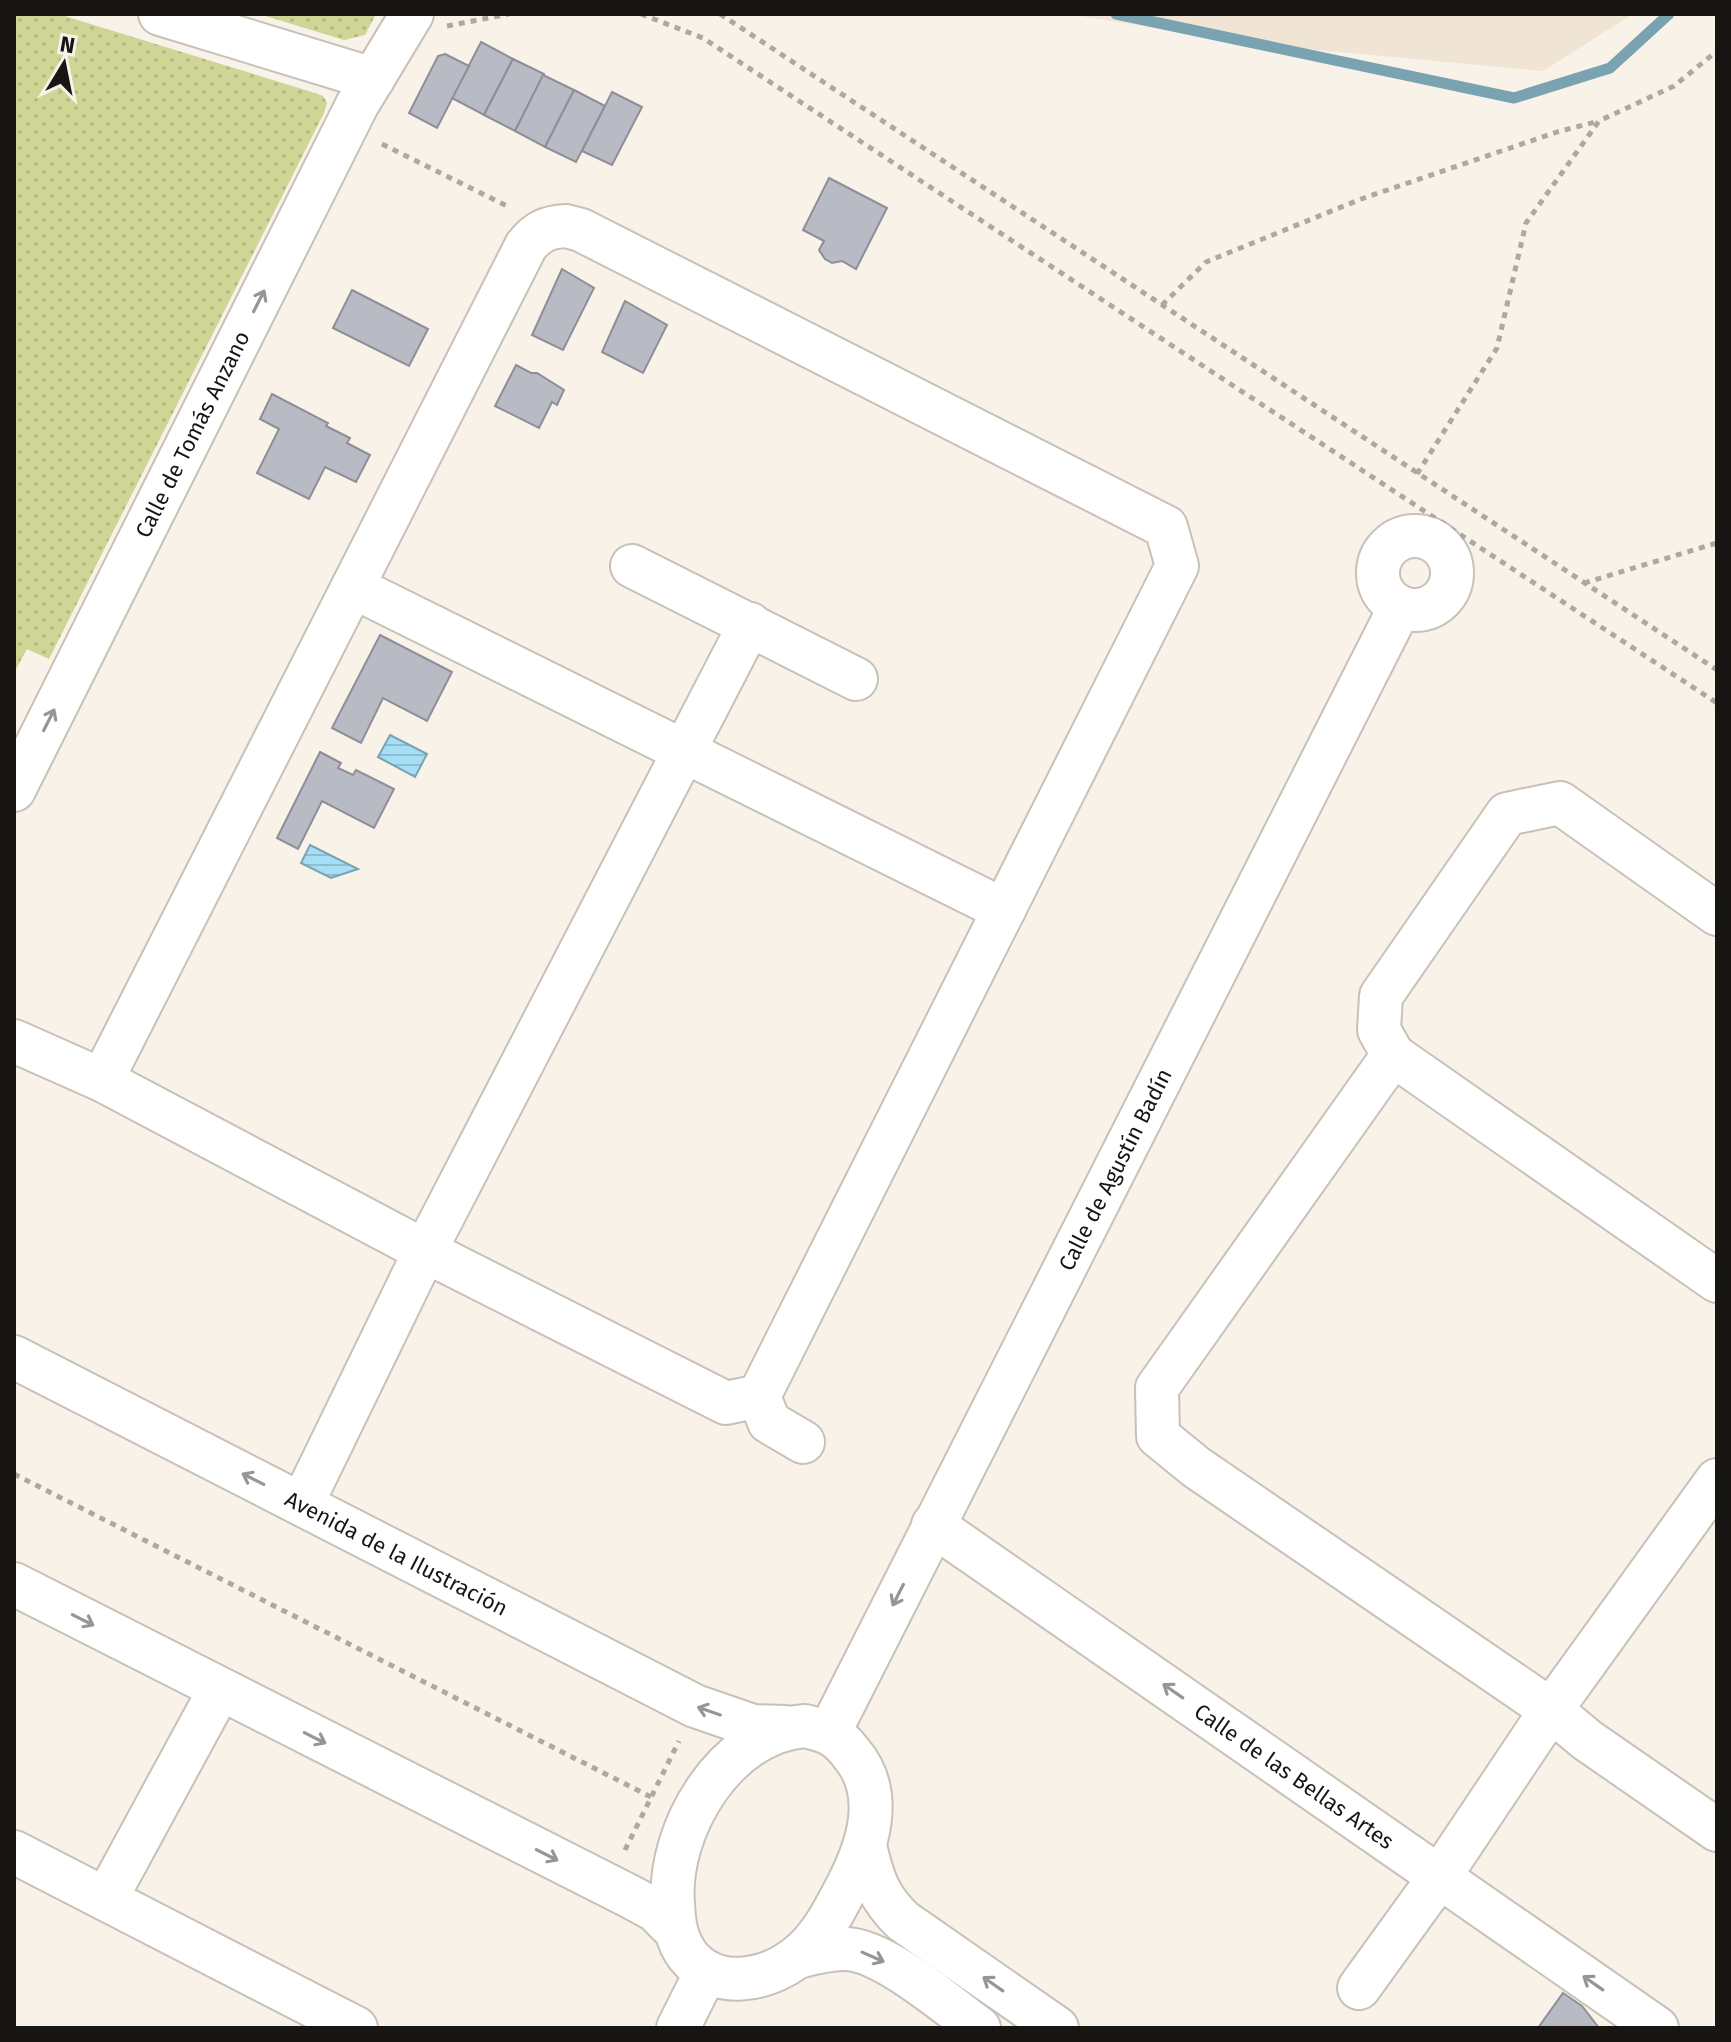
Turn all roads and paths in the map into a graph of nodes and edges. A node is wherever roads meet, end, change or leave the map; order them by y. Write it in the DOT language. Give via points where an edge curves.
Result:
graph roads {
  1 [pos="160,14"];
  2 [pos="509,14"];
  3 [pos="641,14"];
  4 [pos="720,14"];
  5 [pos="406,25"];
  6 [pos="1717,51"];
  7 [pos="373,79"];
  8 [pos="1599,121"];
  9 [pos="380,143"];
  10 [pos="549,227"];
  11 [pos="1162,305"];
  12 [pos="1417,474"];
  13 [pos="1439,532"];
  14 [pos="1717,543"];
  15 [pos="632,566"];
  16 [pos="1583,583"];
  17 [pos="353,587"];
  18 [pos="750,624"];
  19 [pos="1717,670"];
  20 [pos="856,679"];
  21 [pos="1717,703"];
  22 [pos="685,750"];
  23 [pos="14,790"];
  24 [pos="1004,910"];
  25 [pos="1717,914"];
  26 [pos="14,1041"];
  27 [pos="1393,1055"];
  28 [pos="102,1080"];
  29 [pos="425,1251"];
  30 [pos="1717,1281"];
  31 [pos="14,1357"];
  32 [pos="759,1396"];
  33 [pos="803,1442"];
  34 [pos="14,1474"];
  35 [pos="1713,1494"];
  36 [pos="302,1504"];
  37 [pos="933,1525"];
  38 [pos="14,1584"];
  39 [pos="220,1689"];
  40 [pos="695,1706"];
  41 [pos="1551,1710"];
  42 [pos="785,1727"];
  43 [pos="829,1733"];
  44 [pos="653,1798"];
  45 [pos="691,1817"];
  46 [pos="1717,1830"];
  47 [pos="865,1846"];
  48 [pos="14,1852"];
  49 [pos="1440,1876"];
  50 [pos="606,1885"];
  51 [pos="106,1899"];
  52 [pos="674,1929"];
  53 [pos="798,1957"];
  54 [pos="706,1972"];
  55 [pos="1359,1988"];
  56 [pos="356,2028"];
  57 [pos="678,2028"];
  58 [pos="979,2028"];
  59 [pos="1057,2028"];
  60 [pos="1657,2028"];
  1 -- 7 [label="street"];
  2 -- 5 [label="path"];
  3 -- 13 [label="path" via="703,38"];
  4 -- 11 [label="path"];
  5 -- 7 [label="street, Calle de Tomás Anzano"];
  6 -- 8 [label="path" via="1674,86"];
  23 -- 7 [label="street, Calle de Tomás Anzano, one-way"];
  8 -- 11 [label="path" via="1361,199 1206,262"];
  8 -- 12 [label="path" via="1526,223 1497,348"];
  9 -- 10 [label="path"];
  10 -- 17 [label="street" via="526,246"];
  10 -- 24 [label="street" via="581,230 1166,527 1177,566"];
  11 -- 12 [label="path"];
  12 -- 16 [label="path"];
  13 -- 21 [label="path"];
  13 -- 37 [label="street, Calle de Agustín Badín" via="1399,539 1382,556 1382,591 1400,607"];
  14 -- 16 [label="path"];
  15 -- 18 [label="street"];
  16 -- 19 [label="path"];
  17 -- 22 [label="street"];
  17 -- 28 [label="street"];
  18 -- 20 [label="street"];
  18 -- 22 [label="street"];
  22 -- 24 [label="street"];
  22 -- 29 [label="street"];
  24 -- 32 [label="street"];
  25 -- 27 [label="street" via="1560,803 1507,814 1381,996 1379,1030"];
  26 -- 28 [label="street"];
  27 -- 30 [label="street"];
  27 -- 41 [label="street" via="1157,1388 1158,1436"];
  28 -- 29 [label="street"];
  29 -- 32 [label="street" via="726,1403"];
  29 -- 36 [label="street"];
  36 -- 31 [label="street, Avenida de la Ilustración, one-way"];
  32 -- 33 [label="street" via="769,1422"];
  34 -- 44 [label="path"];
  35 -- 41 [label="street"];
  36 -- 40 [label="street, Avenida de la Ilustración"];
  37 -- 43 [label="street, Calle de Agustín Badín, one-way"];
  49 -- 37 [label="street, Calle de las Bellas Artes, one-way"];
  38 -- 39 [label="street, one-way"];
  39 -- 50 [label="street, one-way"];
  39 -- 51 [label="street"];
  42 -- 40 [label="street, Avenida de la Ilustración, one-way" via="753,1726"];
  40 -- 44 [label="path"];
  41 -- 46 [label="street"];
  41 -- 49 [label="street"];
  42 -- 43 [label="street"];
  42 -- 45 [label="street" via="737,1756 700,1798"];
  43 -- 47 [label="street" via="858,1761 869,1785 871,1817"];
  44 -- 45 [label="path"];
  44 -- 50 [label="path"];
  45 -- 52 [label="street" via="676,1859"];
  47 -- 53 [label="street" via="837,1906"];
  59 -- 47 [label="street, one-way" via="886,1905"];
  48 -- 51 [label="street"];
  49 -- 55 [label="street"];
  60 -- 49 [label="street, Calle de las Bellas Artes, one-way"];
  50 -- 52 [label="street" via="655,1910"];
  51 -- 56 [label="street"];
  52 -- 54 [label="street" via="687,1955"];
  53 -- 54 [label="street" via="754,1978"];
  53 -- 58 [label="street, one-way" via="847,1949 867,1953"];
  54 -- 57 [label="street"];
}
